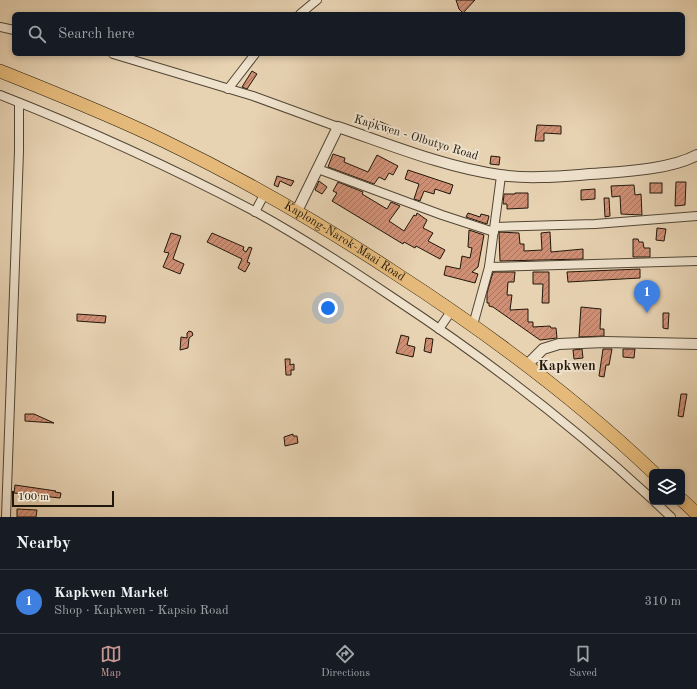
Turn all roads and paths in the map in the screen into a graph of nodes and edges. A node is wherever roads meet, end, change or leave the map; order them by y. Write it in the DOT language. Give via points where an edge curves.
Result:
graph roads {
  1 [pos="317,0"];
  2 [pos="302,12"];
  3 [pos="0,27"];
  4 [pos="12,30"];
  5 [pos="120,56"];
  6 [pos="253,56"];
  7 [pos="0,71"];
  8 [pos="228,89"];
  9 [pos="0,95"];
  10 [pos="19,103"];
  11 [pos="338,127"];
  12 [pos="697,155"];
  13 [pos="318,169"];
  14 [pos="501,176"];
  15 [pos="265,193"];
  16 [pos="297,211"];
  17 [pos="255,212"];
  18 [pos="697,216"];
  19 [pos="495,230"];
  20 [pos="697,261"];
  21 [pos="488,267"];
  22 [pos="452,310"];
  23 [pos="473,325"];
  24 [pos="440,329"];
  25 [pos="697,344"];
  26 [pos="528,365"];
  27 [pos="649,469"];
  28 [pos="649,496"];
  29 [pos="685,503"];
  30 [pos="658,505"];
  31 [pos="697,514"];
  32 [pos="6,517"];
  33 [pos="671,517"];
  1 -- 2 [label="street"];
  3 -- 4 [label="street"];
  5 -- 8 [label="street"];
  6 -- 8 [label="street"];
  7 -- 15 [label="highway, Kaplong-Narok-Maai Road" via="164,140"];
  8 -- 11 [label="street"];
  9 -- 10 [label="street"];
  10 -- 17 [label="street" via="97,135"];
  10 -- 32 [label="street"];
  11 -- 13 [label="street, Kapkwen - Olbutyo Road"];
  11 -- 14 [label="street, Kapkwen - Olbutyo Road" via="452,165"];
  12 -- 14 [label="street, Kapkwen - Olbutyo Road" via="678,162 619,172 542,177"];
  13 -- 16 [label="street, Kapkwen - Olbutyo Road"];
  13 -- 19 [label="street" via="442,215"];
  14 -- 19 [label="street"];
  15 -- 16 [label="highway, Kaplong-Narok-Maai Road"];
  15 -- 17 [label="street"];
  16 -- 22 [label="highway, Kaplong-Narok-Maai Road"];
  17 -- 24 [label="street" via="343,264"];
  18 -- 19 [label="street"];
  19 -- 21 [label="street"];
  20 -- 21 [label="street"];
  21 -- 23 [label="street"];
  22 -- 23 [label="highway, Kaplong-Narok-Maai Road"];
  22 -- 24 [label="street"];
  23 -- 26 [label="highway, Kaplong-Narok-Maai Road"];
  24 -- 28 [label="street" via="578,434"];
  25 -- 26 [label="street" via="558,344 543,349"];
  26 -- 27 [label="highway, Kaplong-Narok-Maai Road"];
  29 -- 31 [label="highway"];
  30 -- 33 [label="street"];
}
